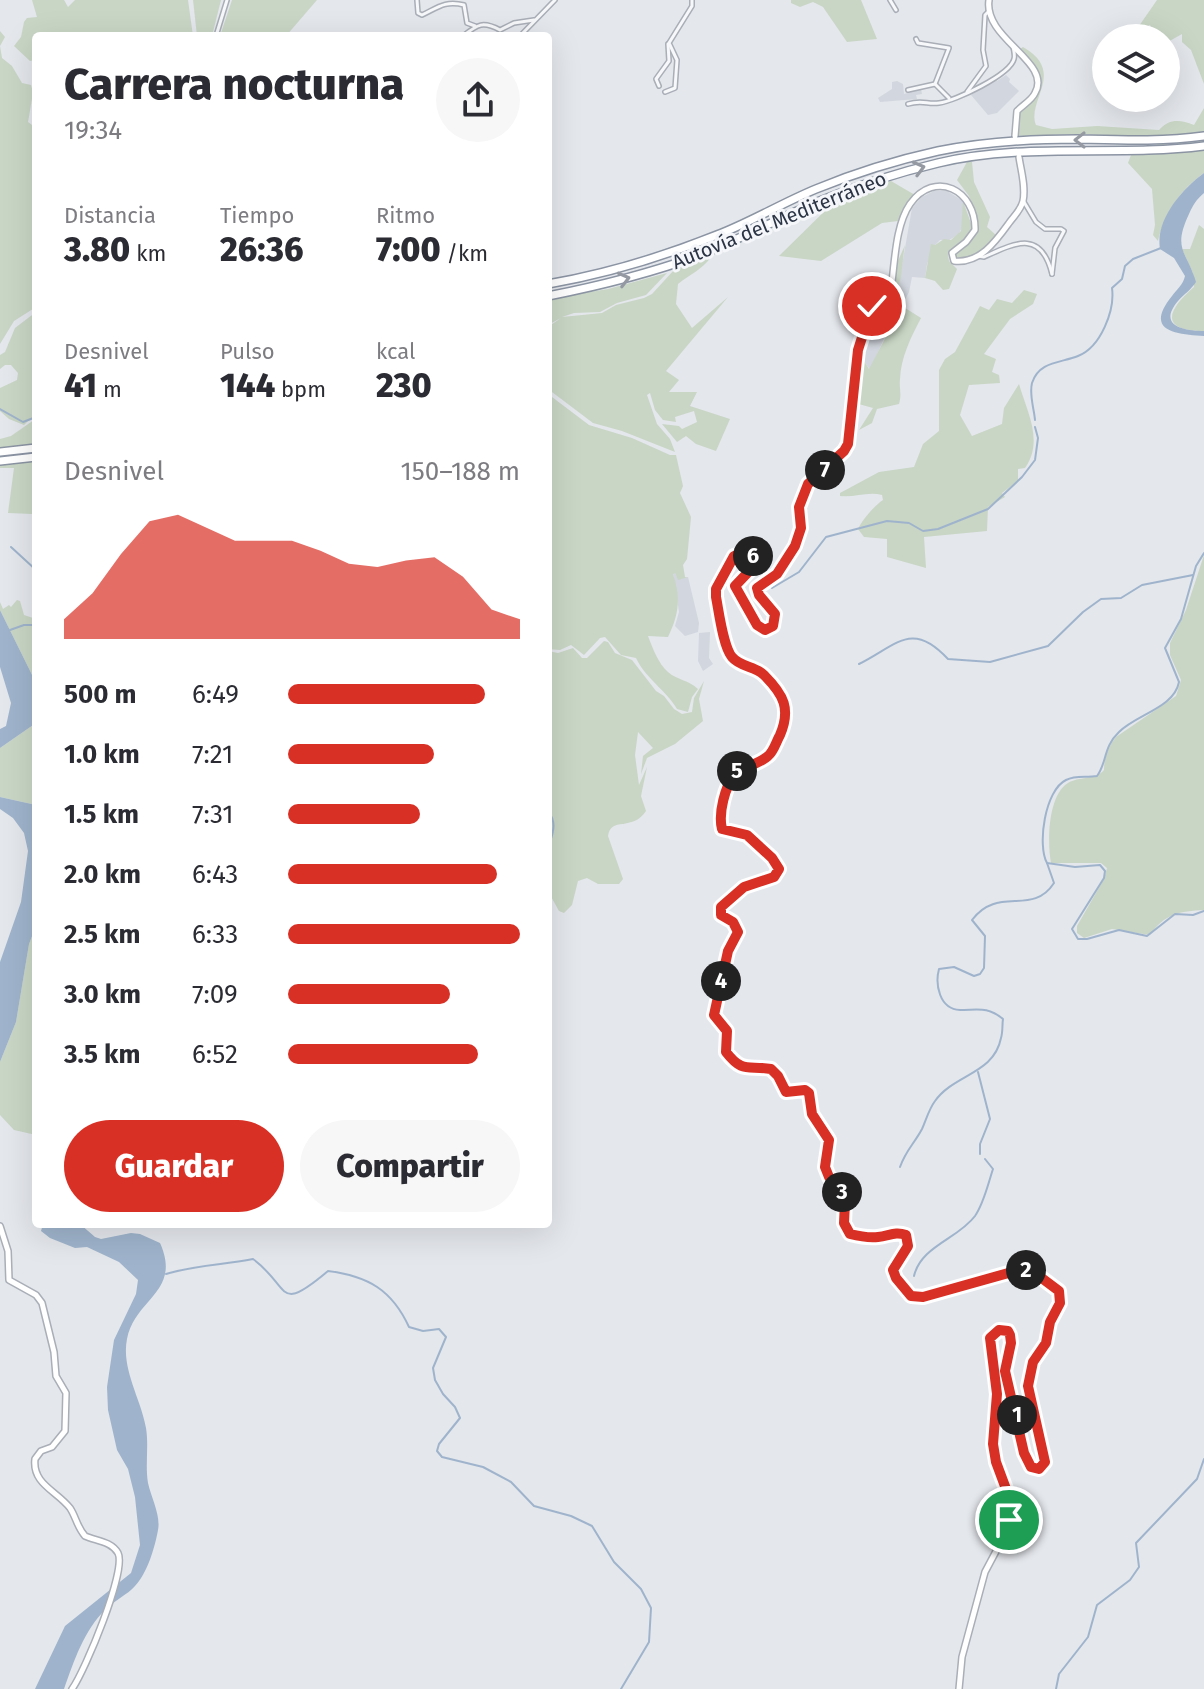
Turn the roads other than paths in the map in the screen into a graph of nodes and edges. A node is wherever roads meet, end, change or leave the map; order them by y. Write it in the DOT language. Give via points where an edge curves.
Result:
graph roads {
  1 [pos="227,0"];
  2 [pos="417,0"];
  3 [pos="555,0"];
  4 [pos="692,0"];
  5 [pos="890,0"];
  6 [pos="988,6"];
  7 [pos="896,10"];
  8 [pos="534,20"];
  9 [pos="475,26"];
  10 [pos="217,32"];
  11 [pos="468,32"];
  12 [pos="524,32"];
  13 [pos="916,39"];
  14 [pos="669,43"];
  15 [pos="1013,47"];
  16 [pos="935,84"];
  17 [pos="659,86"];
  18 [pos="908,90"];
  19 [pos="665,92"];
  20 [pos="967,94"];
  21 [pos="949,99"];
  22 [pos="908,104"];
  23 [pos="1015,136"];
  24 [pos="1204,136"];
  25 [pos="1204,146"];
  26 [pos="1019,157"];
  27 [pos="1023,201"];
  28 [pos="978,255"];
  29 [pos="552,283"];
  30 [pos="552,295"];
  31 [pos="32,448"];
  32 [pos="0,452"];
  33 [pos="32,457"];
  34 [pos="0,461"];
  35 [pos="0,1226"];
  36 [pos="72,1689"];
  37 [pos="959,1689"];
  1 -- 10 [label="street"];
  2 -- 9 [label="street" via="422,15 435,5 458,2 464,5 467,23"];
  3 -- 8 [label="street"];
  4 -- 14 [label="street"];
  5 -- 7 [label="street"];
  6 -- 15 [label="main road" via="1000,34"];
  6 -- 20 [label="street" via="986,66"];
  8 -- 9 [label="street" via="500,30 486,23"];
  8 -- 12 [label="street"];
  9 -- 11 [label="street"];
  13 -- 16 [label="street" via="949,48"];
  14 -- 17 [label="street" via="669,61 656,79"];
  14 -- 19 [label="street" via="677,60 675,88"];
  15 -- 20 [label="street" via="1014,60 1004,74"];
  15 -- 23 [label="main road" via="1028,58 1038,88 1017,111"];
  16 -- 18 [label="street"];
  16 -- 21 [label="street"];
  20 -- 21 [label="street"];
  21 -- 22 [label="street"];
  24 -- 29 [label="highway, Autovía del Mediterráneo, one-way" via="997,142 937,152 816,189 668,254"];
  30 -- 25 [label="highway, Autovía del Mediterráneo, one-way" via="700,255 820,201 942,162 1038,150"];
  26 -- 27 [label="main road"];
  27 -- 28 [label="main road" via="1000,238"];
  27 -- 28 [label="street" via="1045,229 1064,231 1052,274 1042,250 1025,242"];
  28 -- 37 [label="main road" via="961,262 952,258 975,230 962,194 938,186 915,198 903,217 891,289 872,306 861,334 848,444 808,484 799,507 801,528 795,546 777,574 757,588 775,614 775,623 761,629 735,586 755,565 752,555 734,556 716,589 728,651 766,677 787,712 772,753 731,779 720,820 722,829 747,835 779,869 774,877 744,887 721,907 721,915 738,932 728,951 715,1008 715,1018 728,1036 726,1052 742,1068 771,1069 786,1092 809,1093 812,1114 829,1140 825,1167 842,1192 846,1229 858,1236 906,1235 908,1246 893,1270 911,1296 1027,1270 1057,1288 1062,1298 1029,1375 1029,1398 1045,1462 1039,1469 1031,1467 1024,1453 1006,1377 1010,1335 999,1330 990,1338 997,1394 993,1444 1011,1508 985,1572 962,1657"];
  31 -- 32 [label="highway"];
  33 -- 34 [label="highway"];
  35 -- 36 [label="main road" via="9,1280 42,1303 56,1376 66,1393 65,1431 35,1459 36,1474 67,1505 85,1536 112,1545 120,1556 120,1570 84,1672"];
}
